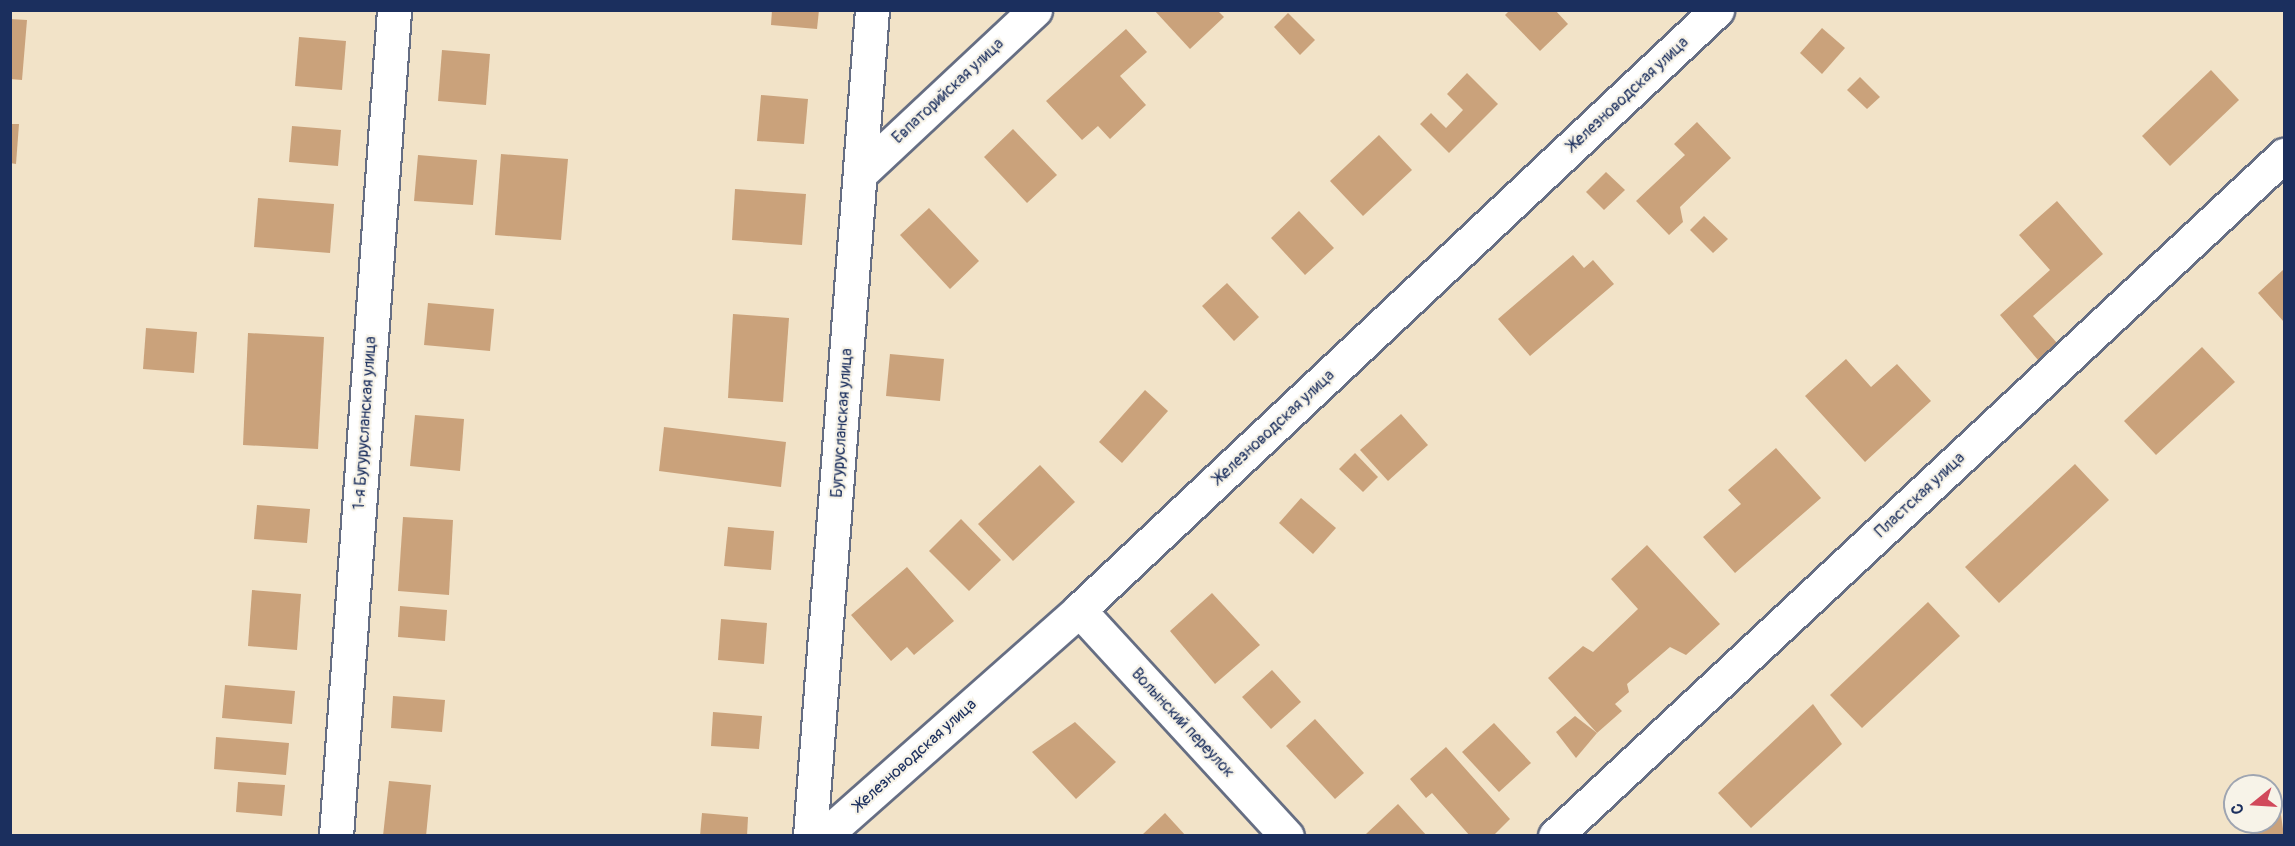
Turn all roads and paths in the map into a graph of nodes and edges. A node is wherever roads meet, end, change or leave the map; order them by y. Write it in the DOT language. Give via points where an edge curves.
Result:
graph roads {
  1 [pos="394,10"];
  2 [pos="872,10"];
  3 [pos="1035,10"];
  4 [pos="1717,10"];
  5 [pos="2284,155"];
  6 [pos="862,172"];
  7 [pos="1079,610"];
  8 [pos="336,836"];
  9 [pos="810,836"];
  10 [pos="824,836"];
  11 [pos="1287,836"];
  12 [pos="1556,836"];
  1 -- 8 [label="street, 1-я Бугурусланская улица"];
  2 -- 6 [label="street, Бугурусланская улица"];
  3 -- 6 [label="street, Евпаторийская улица"];
  4 -- 7 [label="street, Железноводская улица"];
  5 -- 12 [label="street, Пластская улица"];
  6 -- 9 [label="street, Бугурусланская улица"];
  7 -- 10 [label="street, Железноводская улица"];
  7 -- 11 [label="street, Волынский переулок"];
}
